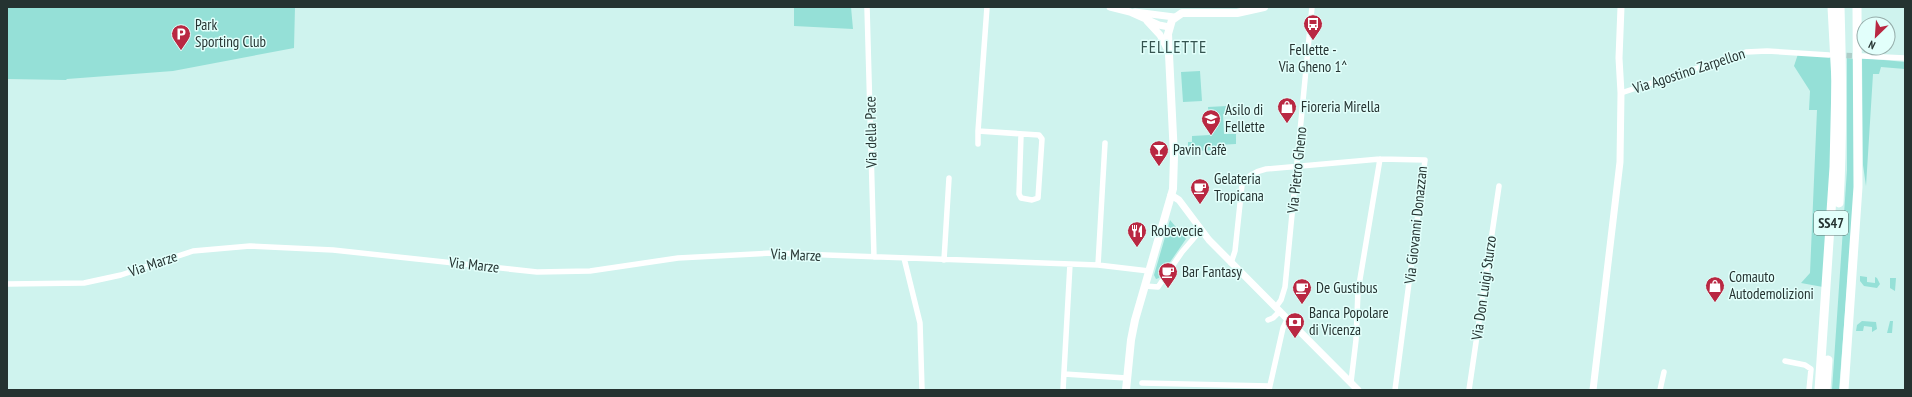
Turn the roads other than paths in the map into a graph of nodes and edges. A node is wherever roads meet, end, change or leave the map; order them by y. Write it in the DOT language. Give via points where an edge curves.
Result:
graph roads {
  1 [pos="868,7"];
  2 [pos="987,7"];
  3 [pos="1110,7"];
  4 [pos="1264,7"];
  5 [pos="1312,7"];
  6 [pos="1621,7"];
  7 [pos="1832,7"];
  8 [pos="1840,7"];
  9 [pos="1857,7"];
  10 [pos="1130,12"];
  11 [pos="1174,17"];
  12 [pos="1142,18"];
  13 [pos="1169,27"];
  14 [pos="1169,52"];
  15 [pos="1836,53"];
  16 [pos="1862,56"];
  17 [pos="1905,58"];
  18 [pos="1621,93"];
  19 [pos="978,131"];
  20 [pos="1021,135"];
  21 [pos="1105,142"];
  22 [pos="978,144"];
  23 [pos="1380,159"];
  24 [pos="1297,167"];
  25 [pos="949,178"];
  26 [pos="1499,186"];
  27 [pos="1171,195"];
  28 [pos="1200,231"];
  29 [pos="874,257"];
  30 [pos="904,258"];
  31 [pos="944,260"];
  32 [pos="1231,263"];
  33 [pos="1070,264"];
  34 [pos="1098,265"];
  35 [pos="1149,271"];
  36 [pos="7,284"];
  37 [pos="1145,286"];
  38 [pos="1278,309"];
  39 [pos="1288,318"];
  40 [pos="1268,320"];
  41 [pos="1785,361"];
  42 [pos="1664,372"];
  43 [pos="1064,374"];
  44 [pos="1126,378"];
  45 [pos="1351,382"];
  46 [pos="1142,383"];
  47 [pos="1196,388"];
  48 [pos="1269,388"];
  49 [pos="922,390"];
  50 [pos="1063,390"];
  51 [pos="1126,390"];
  52 [pos="1358,390"];
  53 [pos="1395,390"];
  54 [pos="1470,390"];
  55 [pos="1593,390"];
  56 [pos="1660,390"];
  57 [pos="1809,390"];
  58 [pos="1819,390"];
  59 [pos="1826,390"];
  60 [pos="1844,390"];
  1 -- 29 [label="street, Via della Pace"];
  2 -- 19 [label="street"];
  3 -- 10 [label="street"];
  4 -- 11 [label="main road" via="1237,13 1182,12"];
  5 -- 24 [label="street, Via Pietro Gheno"];
  6 -- 18 [label="street"];
  7 -- 15 [label="main road, SS47"];
  8 -- 15 [label="main road, SS47"];
  9 -- 60 [label="main road" via="1858,193"];
  10 -- 11 [label="street"];
  10 -- 12 [label="street"];
  11 -- 13 [label="main road"];
  12 -- 13 [label="street"];
  12 -- 14 [label="street" via="1160,36"];
  13 -- 14 [label="main road"];
  14 -- 27 [label="main road" via="1174,156"];
  15 -- 18 [label="street, Via Agostino Zarpellon" via="1746,52"];
  15 -- 58 [label="main road, SS47" via="1833,195"];
  15 -- 59 [label="main road, SS47" via="1841,165"];
  16 -- 17 [label="street"];
  18 -- 55 [label="street" via="1620,162"];
  19 -- 20 [label="street"];
  19 -- 22 [label="street"];
  20 -- 20 [label="street" via="1019,194 1021,198 1032,200 1038,198 1042,139 1038,135"];
  21 -- 34 [label="street"];
  23 -- 24 [label="street, Via Giovanni Donazzan"];
  23 -- 45 [label="street" via="1358,292"];
  23 -- 53 [label="street, Via Giovanni Donazzan" via="1425,160"];
  24 -- 32 [label="street, Via Giovanni Donazzan" via="1266,169 1245,180 1241,191 1236,244"];
  24 -- 38 [label="street, Via Pietro Gheno" via="1285,287"];
  25 -- 31 [label="street"];
  26 -- 54 [label="street, Via Don Luigi Sturzo"];
  27 -- 28 [label="street" via="1178,200"];
  27 -- 35 [label="main road"];
  28 -- 32 [label="street"];
  28 -- 37 [label="street" via="1182,252 1158,288"];
  29 -- 30 [label="street, Via Marze"];
  29 -- 36 [label="street, Via Marze" via="772,253 678,258 590,271 537,272 333,250 250,246 193,251 121,275 84,283"];
  30 -- 31 [label="street, Via Marze"];
  30 -- 49 [label="street" via="920,322"];
  31 -- 33 [label="street, Via Marze"];
  32 -- 38 [label="street"];
  33 -- 34 [label="street, Via Marze"];
  33 -- 43 [label="street"];
  34 -- 35 [label="street, Via Marze"];
  35 -- 37 [label="main road"];
  37 -- 44 [label="main road" via="1131,340"];
  38 -- 39 [label="street"];
  38 -- 40 [label="street" via="1273,318"];
  39 -- 45 [label="street"];
  39 -- 48 [label="street" via="1283,328"];
  41 -- 57 [label="street" via="1805,365 1811,369"];
  42 -- 56 [label="street"];
  43 -- 44 [label="street"];
  43 -- 50 [label="street"];
  44 -- 51 [label="main road"];
  45 -- 52 [label="street"];
  46 -- 47 [label="street"];
  47 -- 48 [label="street"];
}
